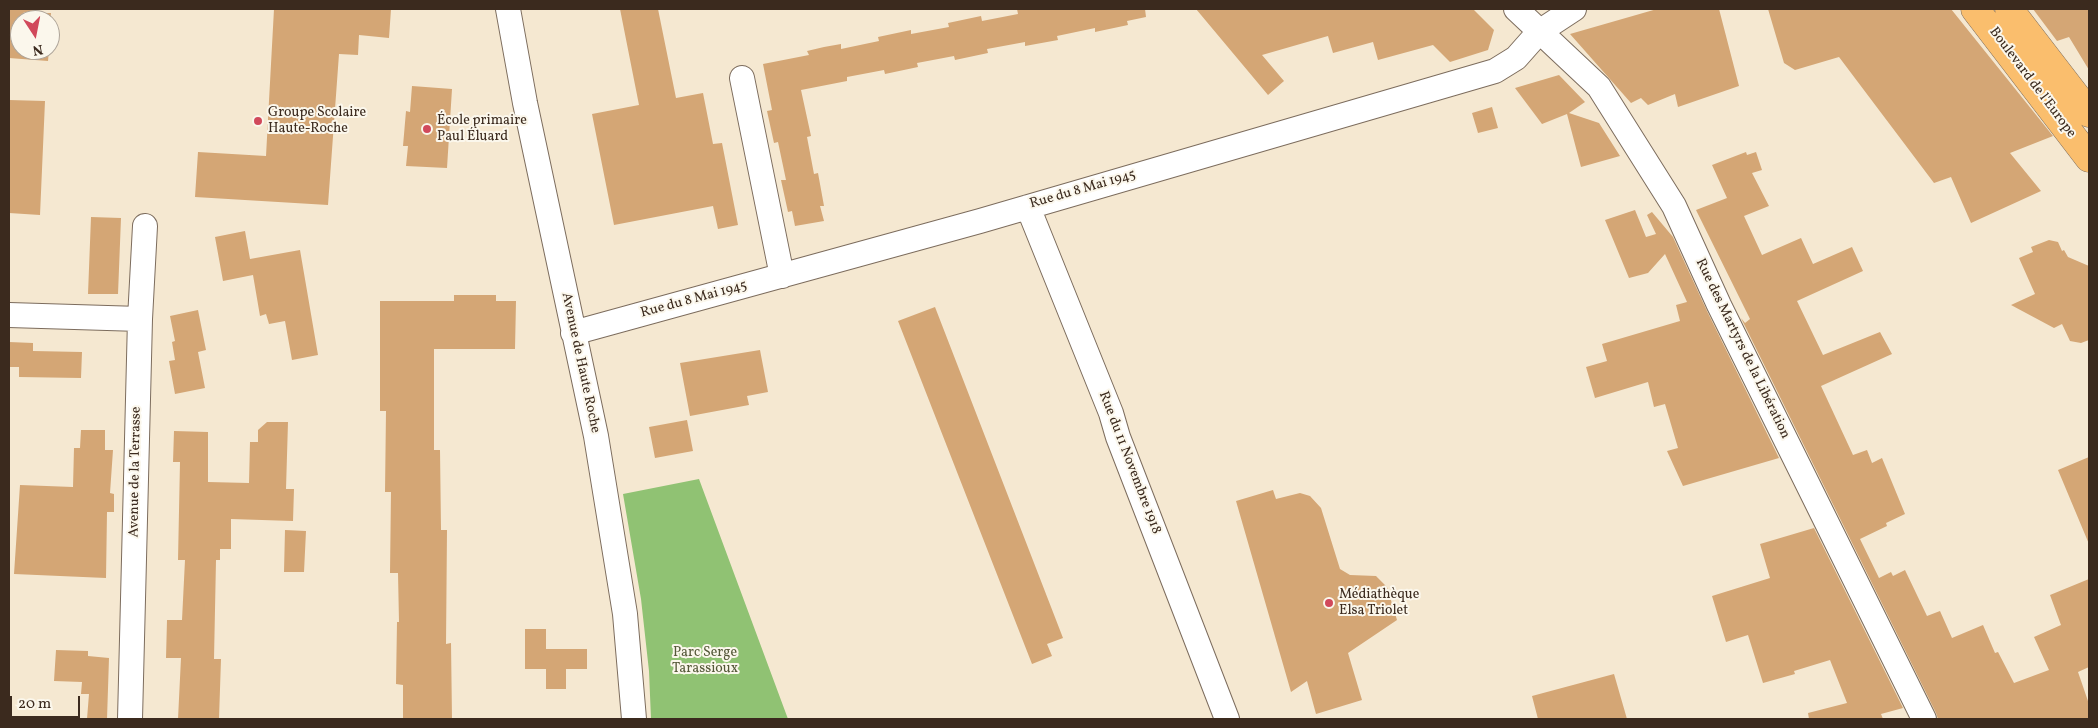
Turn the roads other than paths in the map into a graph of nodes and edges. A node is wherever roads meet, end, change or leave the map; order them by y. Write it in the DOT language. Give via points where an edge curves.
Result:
graph roads {
  1 [pos="508,9"];
  2 [pos="1516,9"];
  3 [pos="1574,9"];
  4 [pos="1975,9"];
  5 [pos="2010,9"];
  6 [pos="1539,32"];
  7 [pos="742,78"];
  8 [pos="2089,113"];
  9 [pos="2089,158"];
  10 [pos="1028,207"];
  11 [pos="145,226"];
  12 [pos="782,276"];
  13 [pos="9,315"];
  14 [pos="140,320"];
  15 [pos="573,333"];
  16 [pos="130,719"];
  17 [pos="634,719"];
  18 [pos="1227,719"];
  19 [pos="1924,719"];
  1 -- 15 [label="street, Avenue de Haute Roche"];
  2 -- 6 [label="street, Rue des Martyrs de la Libération"];
  3 -- 6 [label="street, Rue du 8 Mai 1945"];
  4 -- 9 [label="main road, Boulevard de l'Europe"];
  5 -- 8 [label="main road, Boulevard de l'Europe"];
  6 -- 10 [label="street, Rue du 8 Mai 1945" via="1516,58 1495,70"];
  6 -- 19 [label="street, Rue des Martyrs de la Libération" via="1599,87 1674,206 1723,314"];
  7 -- 12 [label="street"];
  10 -- 12 [label="street, Rue du 8 Mai 1945"];
  10 -- 18 [label="street, Rue du 11 Novembre 1918"];
  11 -- 14 [label="street, Avenue de la Terrasse"];
  12 -- 15 [label="street, Rue du 8 Mai 1945"];
  13 -- 14 [label="street"];
  14 -- 16 [label="street, Avenue de la Terrasse"];
  15 -- 17 [label="street, Avenue de Haute Roche" via="596,436 625,614"];
}
